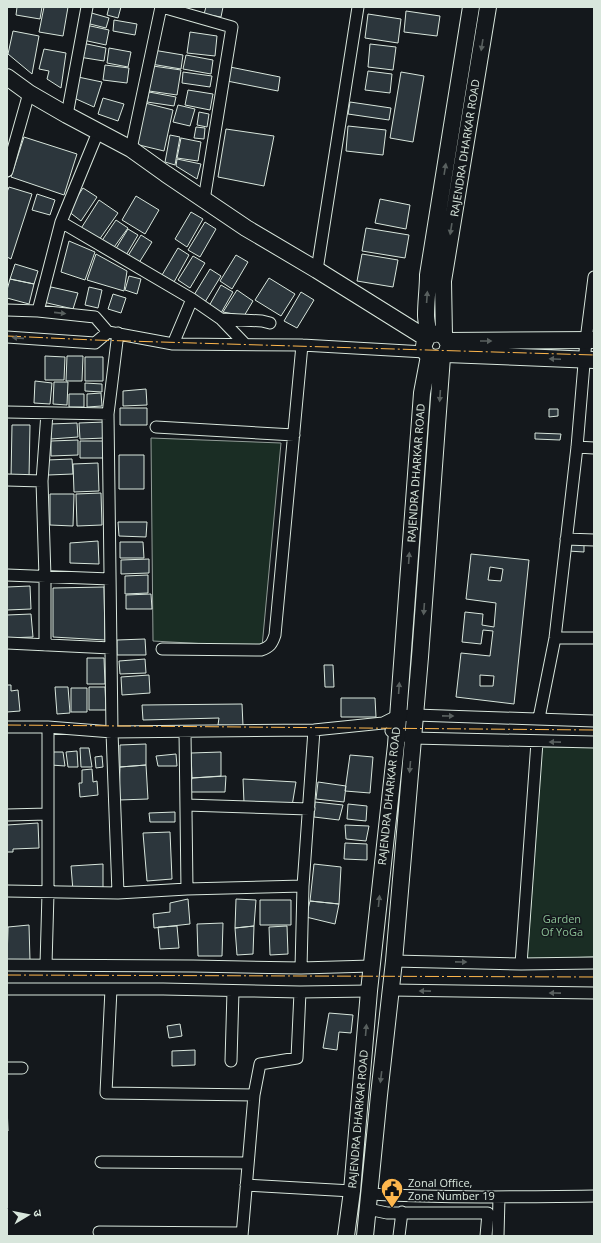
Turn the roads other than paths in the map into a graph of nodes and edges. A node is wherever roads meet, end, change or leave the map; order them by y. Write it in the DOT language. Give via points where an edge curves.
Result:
graph roads {
  1 [pos="87,7"];
  2 [pos="161,7"];
  3 [pos="358,7"];
  4 [pos="471,7"];
  5 [pos="488,7"];
  6 [pos="7,78"];
  7 [pos="29,92"];
  8 [pos="67,115"];
  9 [pos="98,132"];
  10 [pos="131,149"];
  11 [pos="7,171"];
  12 [pos="204,200"];
  13 [pos="62,222"];
  14 [pos="317,270"];
  15 [pos="594,277"];
  16 [pos="192,299"];
  17 [pos="7,310"];
  18 [pos="38,311"];
  19 [pos="221,319"];
  20 [pos="270,323"];
  21 [pos="113,332"];
  22 [pos="7,337"];
  23 [pos="590,340"];
  24 [pos="173,344"];
  25 [pos="245,344"];
  26 [pos="302,345"];
  27 [pos="436,346"];
  28 [pos="589,360"];
  29 [pos="7,412"];
  30 [pos="47,413"];
  31 [pos="108,414"];
  32 [pos="156,427"];
  33 [pos="294,435"];
  34 [pos="577,447"];
  35 [pos="594,448"];
  36 [pos="7,480"];
  37 [pos="42,481"];
  38 [pos="566,539"];
  39 [pos="594,540"];
  40 [pos="7,576"];
  41 [pos="45,577"];
  42 [pos="110,579"];
  43 [pos="555,638"];
  44 [pos="594,638"];
  45 [pos="7,643"];
  46 [pos="45,645"];
  47 [pos="111,648"];
  48 [pos="162,648"];
  49 [pos="414,715"];
  50 [pos="539,718"];
  51 [pos="390,720"];
  52 [pos="594,721"];
  53 [pos="7,727"];
  54 [pos="48,728"];
  55 [pos="314,730"];
  56 [pos="112,732"];
  57 [pos="185,732"];
  58 [pos="396,734"];
  59 [pos="412,738"];
  60 [pos="537,742"];
  61 [pos="594,742"];
  62 [pos="186,806"];
  63 [pos="309,809"];
  64 [pos="48,814"];
  65 [pos="7,815"];
  66 [pos="303,886"];
  67 [pos="187,889"];
  68 [pos="7,890"];
  69 [pos="48,892"];
  70 [pos="118,893"];
  71 [pos="394,961"];
  72 [pos="594,963"];
  73 [pos="521,964"];
  74 [pos="7,965"];
  75 [pos="46,965"];
  76 [pos="372,966"];
  77 [pos="301,968"];
  78 [pos="7,989"];
  79 [pos="111,989"];
  80 [pos="391,990"];
  81 [pos="233,991"];
  82 [pos="369,991"];
  83 [pos="300,992"];
  84 [pos="594,993"];
  85 [pos="231,1061"];
  86 [pos="7,1068"];
  87 [pos="22,1068"];
  88 [pos="254,1095"];
  89 [pos="101,1162"];
  90 [pos="248,1163"];
  91 [pos="246,1185"];
  92 [pos="352,1191"];
  93 [pos="594,1196"];
  94 [pos="499,1197"];
  95 [pos="369,1201"];
  96 [pos="402,1212"];
  97 [pos="99,1232"];
  98 [pos="242,1235"];
  99 [pos="346,1236"];
  100 [pos="366,1236"];
  101 [pos="399,1236"];
  102 [pos="486,1236"];
  103 [pos="498,1236"];
  1 -- 8 [label="street"];
  2 -- 10 [label="street"];
  2 -- 12 [label="street" via="232,27"];
  3 -- 14 [label="street"];
  27 -- 4 [label="main road, RAJENDRA DHARKAR ROAD, one-way" via="426,314 428,275"];
  5 -- 27 [label="main road, RAJENDRA DHARKAR ROAD, one-way" via="443,281"];
  6 -- 7 [label="main road"];
  7 -- 8 [label="main road"];
  7 -- 11 [label="street"];
  8 -- 9 [label="main road"];
  9 -- 10 [label="main road"];
  9 -- 13 [label="street"];
  10 -- 12 [label="main road"];
  12 -- 14 [label="main road"];
  13 -- 16 [label="street"];
  13 -- 18 [label="street"];
  14 -- 27 [label="main road"];
  15 -- 23 [label="street"];
  16 -- 19 [label="street"];
  16 -- 24 [label="street"];
  17 -- 18 [label="street"];
  18 -- 21 [label="street, one-way" via="95,317"];
  19 -- 20 [label="street"];
  19 -- 25 [label="street"];
  21 -- 22 [label="street, one-way" via="95,343"];
  21 -- 24 [label="street"];
  21 -- 31 [label="street"];
  27 -- 23 [label="main road, one-way"];
  23 -- 28 [label="street"];
  24 -- 25 [label="street"];
  25 -- 26 [label="street"];
  26 -- 27 [label="street"];
  26 -- 33 [label="street"];
  28 -- 27 [label="main road, one-way"];
  27 -- 49 [label="main road, RAJENDRA DHARKAR ROAD, one-way" via="420,657"];
  51 -- 27 [label="main road, RAJENDRA DHARKAR ROAD, one-way" via="422,393"];
  28 -- 34 [label="street"];
  29 -- 30 [label="street"];
  30 -- 31 [label="street"];
  30 -- 37 [label="street"];
  31 -- 42 [label="street"];
  32 -- 33 [label="street"];
  33 -- 48 [label="street" via="275,635 272,643 268,648 261,650"];
  34 -- 35 [label="street"];
  34 -- 38 [label="street"];
  36 -- 37 [label="street"];
  37 -- 41 [label="street"];
  38 -- 39 [label="street"];
  38 -- 43 [label="street"];
  40 -- 41 [label="street"];
  41 -- 42 [label="street"];
  41 -- 46 [label="street"];
  42 -- 47 [label="street"];
  43 -- 44 [label="street"];
  43 -- 50 [label="street"];
  45 -- 46 [label="street"];
  46 -- 47 [label="street"];
  47 -- 56 [label="street"];
  49 -- 50 [label="street, one-way"];
  49 -- 51 [label="street"];
  49 -- 59 [label="main road, RAJENDRA DHARKAR ROAD"];
  50 -- 52 [label="street"];
  51 -- 55 [label="street"];
  51 -- 58 [label="main road, RAJENDRA DHARKAR ROAD"];
  53 -- 54 [label="street"];
  54 -- 56 [label="street"];
  54 -- 64 [label="street"];
  55 -- 57 [label="street"];
  55 -- 63 [label="street"];
  56 -- 57 [label="street"];
  56 -- 70 [label="street"];
  57 -- 62 [label="street"];
  58 -- 59 [label="street"];
  76 -- 58 [label="main road, RAJENDRA DHARKAR ROAD, one-way"];
  59 -- 60 [label="street"];
  59 -- 71 [label="main road, RAJENDRA DHARKAR ROAD, one-way"];
  61 -- 60 [label="street, one-way"];
  60 -- 73 [label="street"];
  62 -- 63 [label="street"];
  62 -- 67 [label="street"];
  63 -- 66 [label="street"];
  64 -- 65 [label="street"];
  64 -- 69 [label="street"];
  66 -- 67 [label="street"];
  66 -- 77 [label="street"];
  67 -- 70 [label="street"];
  68 -- 69 [label="street"];
  69 -- 70 [label="street"];
  69 -- 75 [label="street"];
  71 -- 73 [label="street, one-way"];
  71 -- 80 [label="main road, RAJENDRA DHARKAR ROAD"];
  72 -- 73 [label="street"];
  74 -- 75 [label="street"];
  75 -- 77 [label="street"];
  76 -- 77 [label="street"];
  76 -- 82 [label="main road, RAJENDRA DHARKAR ROAD"];
  78 -- 79 [label="street"];
  79 -- 81 [label="street"];
  79 -- 88 [label="street" via="106,1093"];
  84 -- 80 [label="street, one-way"];
  80 -- 95 [label="main road, RAJENDRA DHARKAR ROAD, one-way"];
  81 -- 83 [label="street"];
  81 -- 85 [label="street"];
  82 -- 83 [label="street"];
  92 -- 82 [label="main road, RAJENDRA DHARKAR ROAD, one-way"];
  83 -- 88 [label="street" via="297,1058 260,1064"];
  86 -- 87 [label="street"];
  88 -- 90 [label="street"];
  89 -- 90 [label="street"];
  90 -- 91 [label="street"];
  91 -- 92 [label="street"];
  91 -- 98 [label="street"];
  92 -- 99 [label="main road, RAJENDRA DHARKAR ROAD"];
  93 -- 94 [label="street"];
  94 -- 95 [label="street" via="421,1196"];
  94 -- 103 [label="street"];
  95 -- 96 [label="street" via="388,1213"];
  95 -- 100 [label="main road, RAJENDRA DHARKAR ROAD"];
  96 -- 101 [label="street"];
  96 -- 102 [label="street" via="488,1213"];
  97 -- 98 [label="street"];
}
